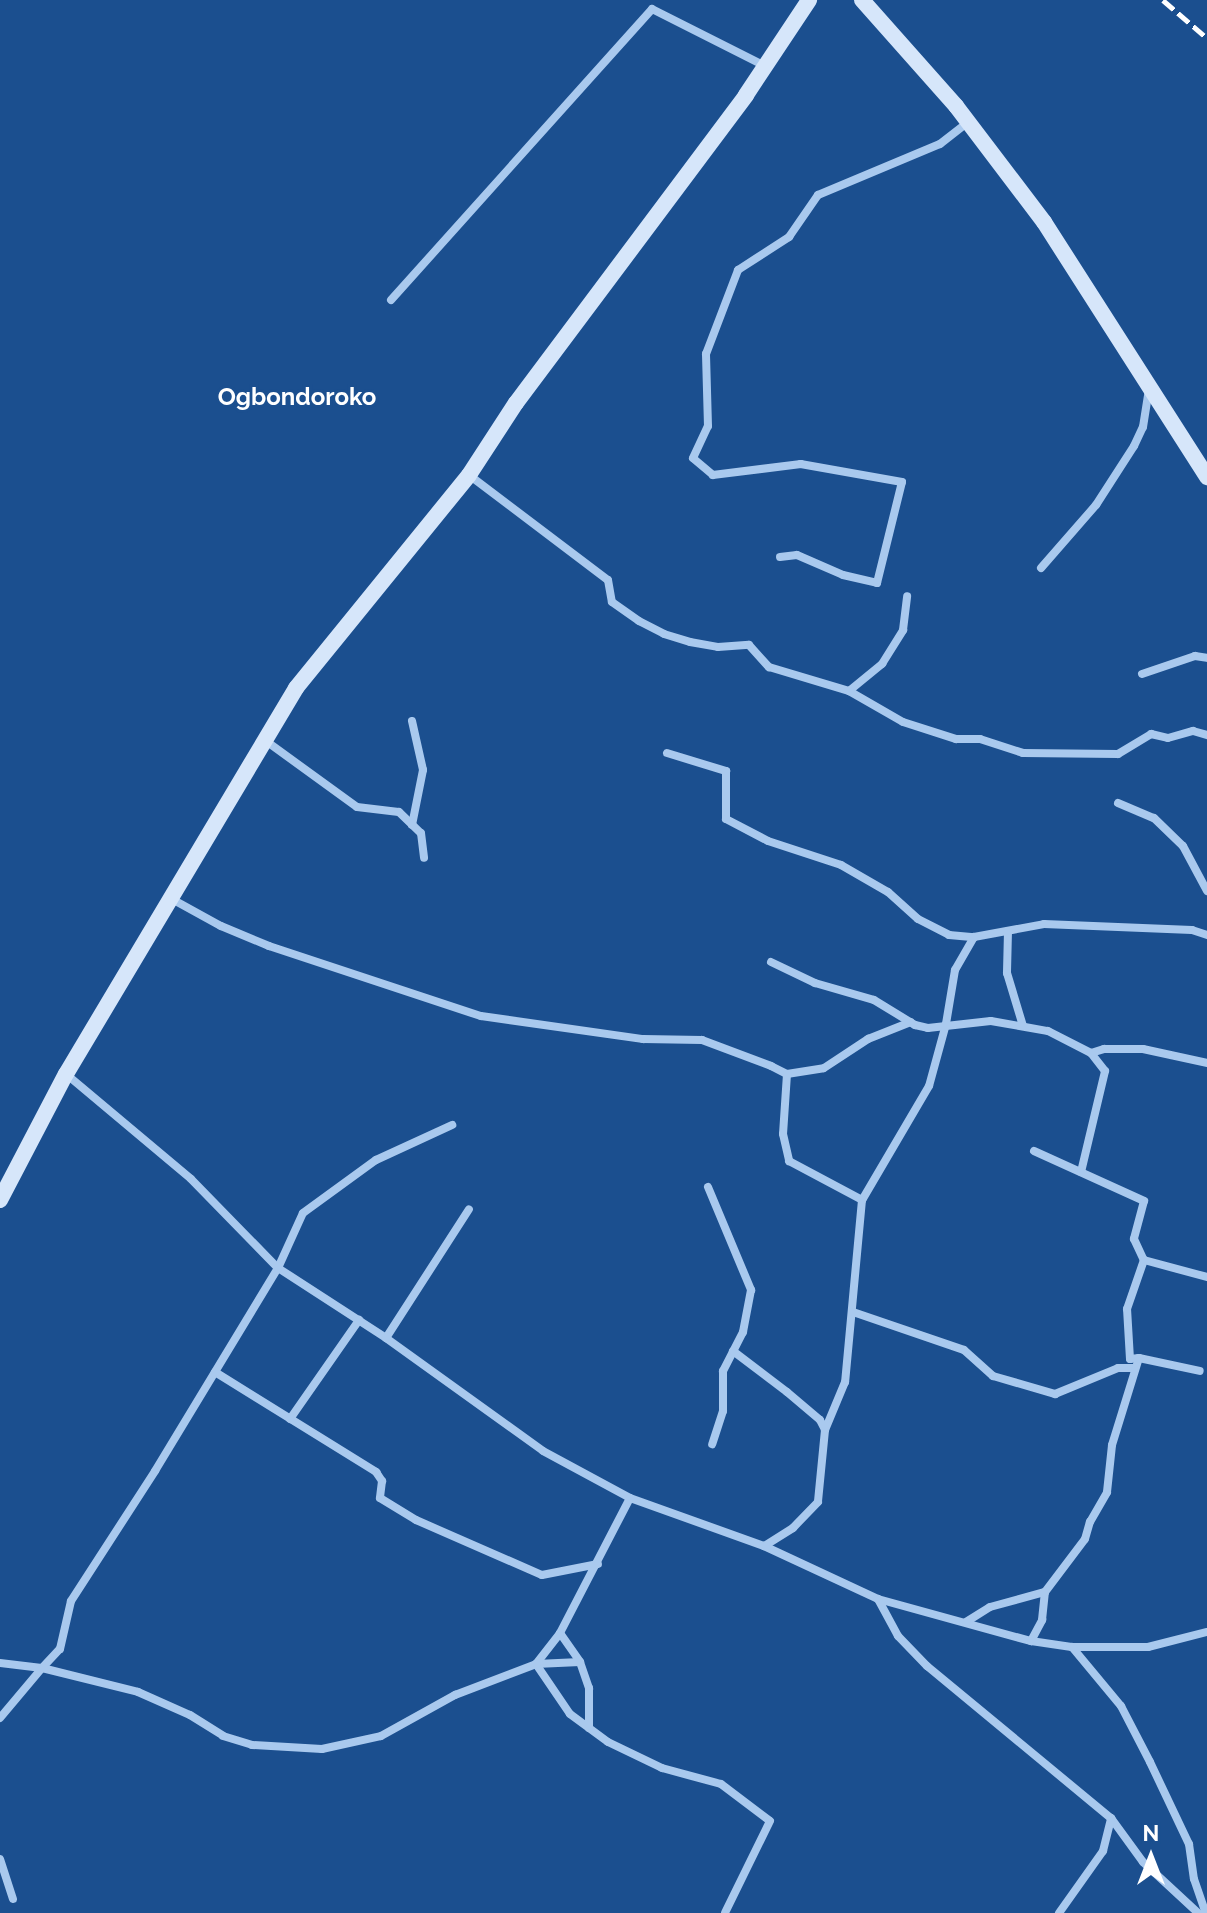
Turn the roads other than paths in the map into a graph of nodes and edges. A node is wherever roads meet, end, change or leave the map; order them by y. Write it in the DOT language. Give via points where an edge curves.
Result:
graph roads {
  1 [pos="809,0"];
  2 [pos="862,0"];
  3 [pos="765,66"];
  4 [pos="968,122"];
  5 [pos="391,300"];
  6 [pos="1149,387"];
  7 [pos="469,475"];
  8 [pos="1207,477"];
  9 [pos="780,557"];
  10 [pos="1041,568"];
  11 [pos="907,596"];
  12 [pos="1207,658"];
  13 [pos="1142,674"];
  14 [pos="849,691"];
  15 [pos="412,721"];
  16 [pos="1207,735"];
  17 [pos="265,740"];
  18 [pos="667,753"];
  19 [pos="1118,803"];
  20 [pos="412,825"];
  21 [pos="424,858"];
  22 [pos="1207,891"];
  23 [pos="169,898"];
  24 [pos="1008,931"];
  25 [pos="1207,935"];
  26 [pos="974,937"];
  27 [pos="771,962"];
  28 [pos="911,1022"];
  29 [pos="946,1024"];
  30 [pos="1023,1026"];
  31 [pos="1091,1053"];
  32 [pos="1207,1063"];
  33 [pos="66,1074"];
  34 [pos="787,1074"];
  35 [pos="452,1125"];
  36 [pos="1034,1151"];
  37 [pos="1081,1172"];
  38 [pos="708,1187"];
  39 [pos="0,1200"];
  40 [pos="862,1200"];
  41 [pos="469,1209"];
  42 [pos="1144,1260"];
  43 [pos="278,1268"];
  44 [pos="1207,1277"];
  45 [pos="853,1312"];
  46 [pos="359,1320"];
  47 [pos="386,1338"];
  48 [pos="733,1351"];
  49 [pos="1139,1358"];
  50 [pos="1134,1368"];
  51 [pos="1200,1371"];
  52 [pos="215,1372"];
  53 [pos="290,1419"];
  54 [pos="825,1430"];
  55 [pos="712,1444"];
  56 [pos="630,1498"];
  57 [pos="764,1546"];
  58 [pos="598,1564"];
  59 [pos="1045,1592"];
  60 [pos="878,1599"];
  61 [pos="966,1622"];
  62 [pos="1207,1632"];
  63 [pos="560,1633"];
  64 [pos="1031,1641"];
  65 [pos="1072,1647"];
  66 [pos="580,1662"];
  67 [pos="0,1663"];
  68 [pos="536,1664"];
  69 [pos="42,1668"];
  70 [pos="0,1718"];
  71 [pos="589,1728"];
  72 [pos="1111,1818"];
  73 [pos="0,1859"];
  74 [pos="13,1899"];
  75 [pos="725,1913"];
  76 [pos="1059,1913"];
  77 [pos="1198,1913"];
  78 [pos="1206,1913"];
  1 -- 3 [label="main road"];
  2 -- 4 [label="main road"];
  3 -- 5 [label="street" via="652,9"];
  3 -- 7 [label="main road" via="516,403"];
  4 -- 6 [label="main road" via="1044,222"];
  4 -- 9 [label="street" via="940,144 818,195 789,237 738,270 706,354 708,426 693,458 713,475 801,464 902,482 877,583 797,555"];
  6 -- 8 [label="main road"];
  6 -- 10 [label="street" via="1143,427 1134,446 1096,505"];
  7 -- 14 [label="street" via="608,580 612,602 639,621 690,642 749,645 769,667"];
  7 -- 17 [label="main road" via="296,688"];
  11 -- 14 [label="street" via="903,630 882,664"];
  12 -- 13 [label="street" via="1195,656"];
  14 -- 16 [label="street" via="903,722 1023,753 1118,754 1151,734"];
  15 -- 20 [label="street" via="423,770"];
  17 -- 20 [label="street" via="357,807 399,812"];
  17 -- 23 [label="main road"];
  18 -- 26 [label="street" via="726,771 726,819 768,841 841,865 949,935"];
  19 -- 22 [label="street" via="1154,818 1183,846"];
  20 -- 21 [label="street" via="421,833"];
  23 -- 33 [label="main road"];
  23 -- 34 [label="street" via="269,946 481,1016 659,1041 702,1040"];
  24 -- 25 [label="street" via="1044,924"];
  24 -- 26 [label="street"];
  24 -- 30 [label="street" via="1007,973"];
  26 -- 29 [label="street" via="955,970"];
  27 -- 28 [label="street" via="815,983 874,1000"];
  28 -- 29 [label="street" via="928,1028"];
  28 -- 34 [label="street" via="868,1039 824,1068"];
  29 -- 30 [label="street" via="991,1021"];
  29 -- 40 [label="street" via="929,1086"];
  30 -- 31 [label="street" via="1048,1031"];
  31 -- 32 [label="street" via="1143,1049"];
  31 -- 37 [label="street" via="1105,1071"];
  33 -- 39 [label="main road"];
  33 -- 43 [label="street" via="191,1179"];
  34 -- 40 [label="street" via="783,1134 789,1161"];
  35 -- 43 [label="street" via="376,1160 303,1213"];
  36 -- 37 [label="street"];
  37 -- 42 [label="street" via="1144,1201 1134,1239"];
  38 -- 48 [label="street" via="751,1290 743,1332"];
  40 -- 45 [label="street"];
  41 -- 47 [label="street"];
  42 -- 44 [label="street"];
  42 -- 49 [label="street" via="1127,1309 1130,1359"];
  43 -- 46 [label="street"];
  43 -- 52 [label="street"];
  45 -- 50 [label="street" via="964,1350 993,1376 1055,1394 1118,1368"];
  45 -- 54 [label="street" via="845,1382"];
  46 -- 47 [label="street"];
  46 -- 53 [label="street"];
  47 -- 56 [label="street" via="543,1451"];
  48 -- 54 [label="street" via="820,1420"];
  48 -- 55 [label="street" via="723,1371 723,1411"];
  49 -- 50 [label="street"];
  49 -- 51 [label="street"];
  50 -- 59 [label="street" via="1112,1445 1107,1492 1085,1539"];
  52 -- 53 [label="street"];
  52 -- 69 [label="street" via="71,1601 60,1649"];
  53 -- 58 [label="street" via="376,1472 382,1481 380,1498 416,1520 542,1575"];
  54 -- 57 [label="street" via="818,1502 793,1528"];
  56 -- 57 [label="street"];
  56 -- 58 [label="street"];
  57 -- 60 [label="street"];
  58 -- 63 [label="street"];
  59 -- 61 [label="street" via="990,1607"];
  59 -- 64 [label="street" via="1042,1620"];
  60 -- 61 [label="street"];
  60 -- 72 [label="street" via="898,1636 927,1666"];
  61 -- 64 [label="street"];
  62 -- 65 [label="street" via="1148,1647"];
  63 -- 66 [label="street"];
  63 -- 68 [label="street"];
  64 -- 65 [label="street"];
  65 -- 78 [label="street" via="1121,1706 1150,1762 1189,1844"];
  66 -- 68 [label="street"];
  66 -- 71 [label="street" via="589,1688"];
  67 -- 69 [label="street"];
  68 -- 69 [label="street" via="455,1695 381,1736 322,1749 288,1750 223,1736 138,1692"];
  68 -- 71 [label="street" via="570,1714"];
  69 -- 70 [label="street"];
  71 -- 75 [label="street" via="662,1768 721,1784 770,1821"];
  72 -- 76 [label="street" via="1103,1851"];
  72 -- 77 [label="street" via="1143,1862"];
  73 -- 74 [label="street"];
}
